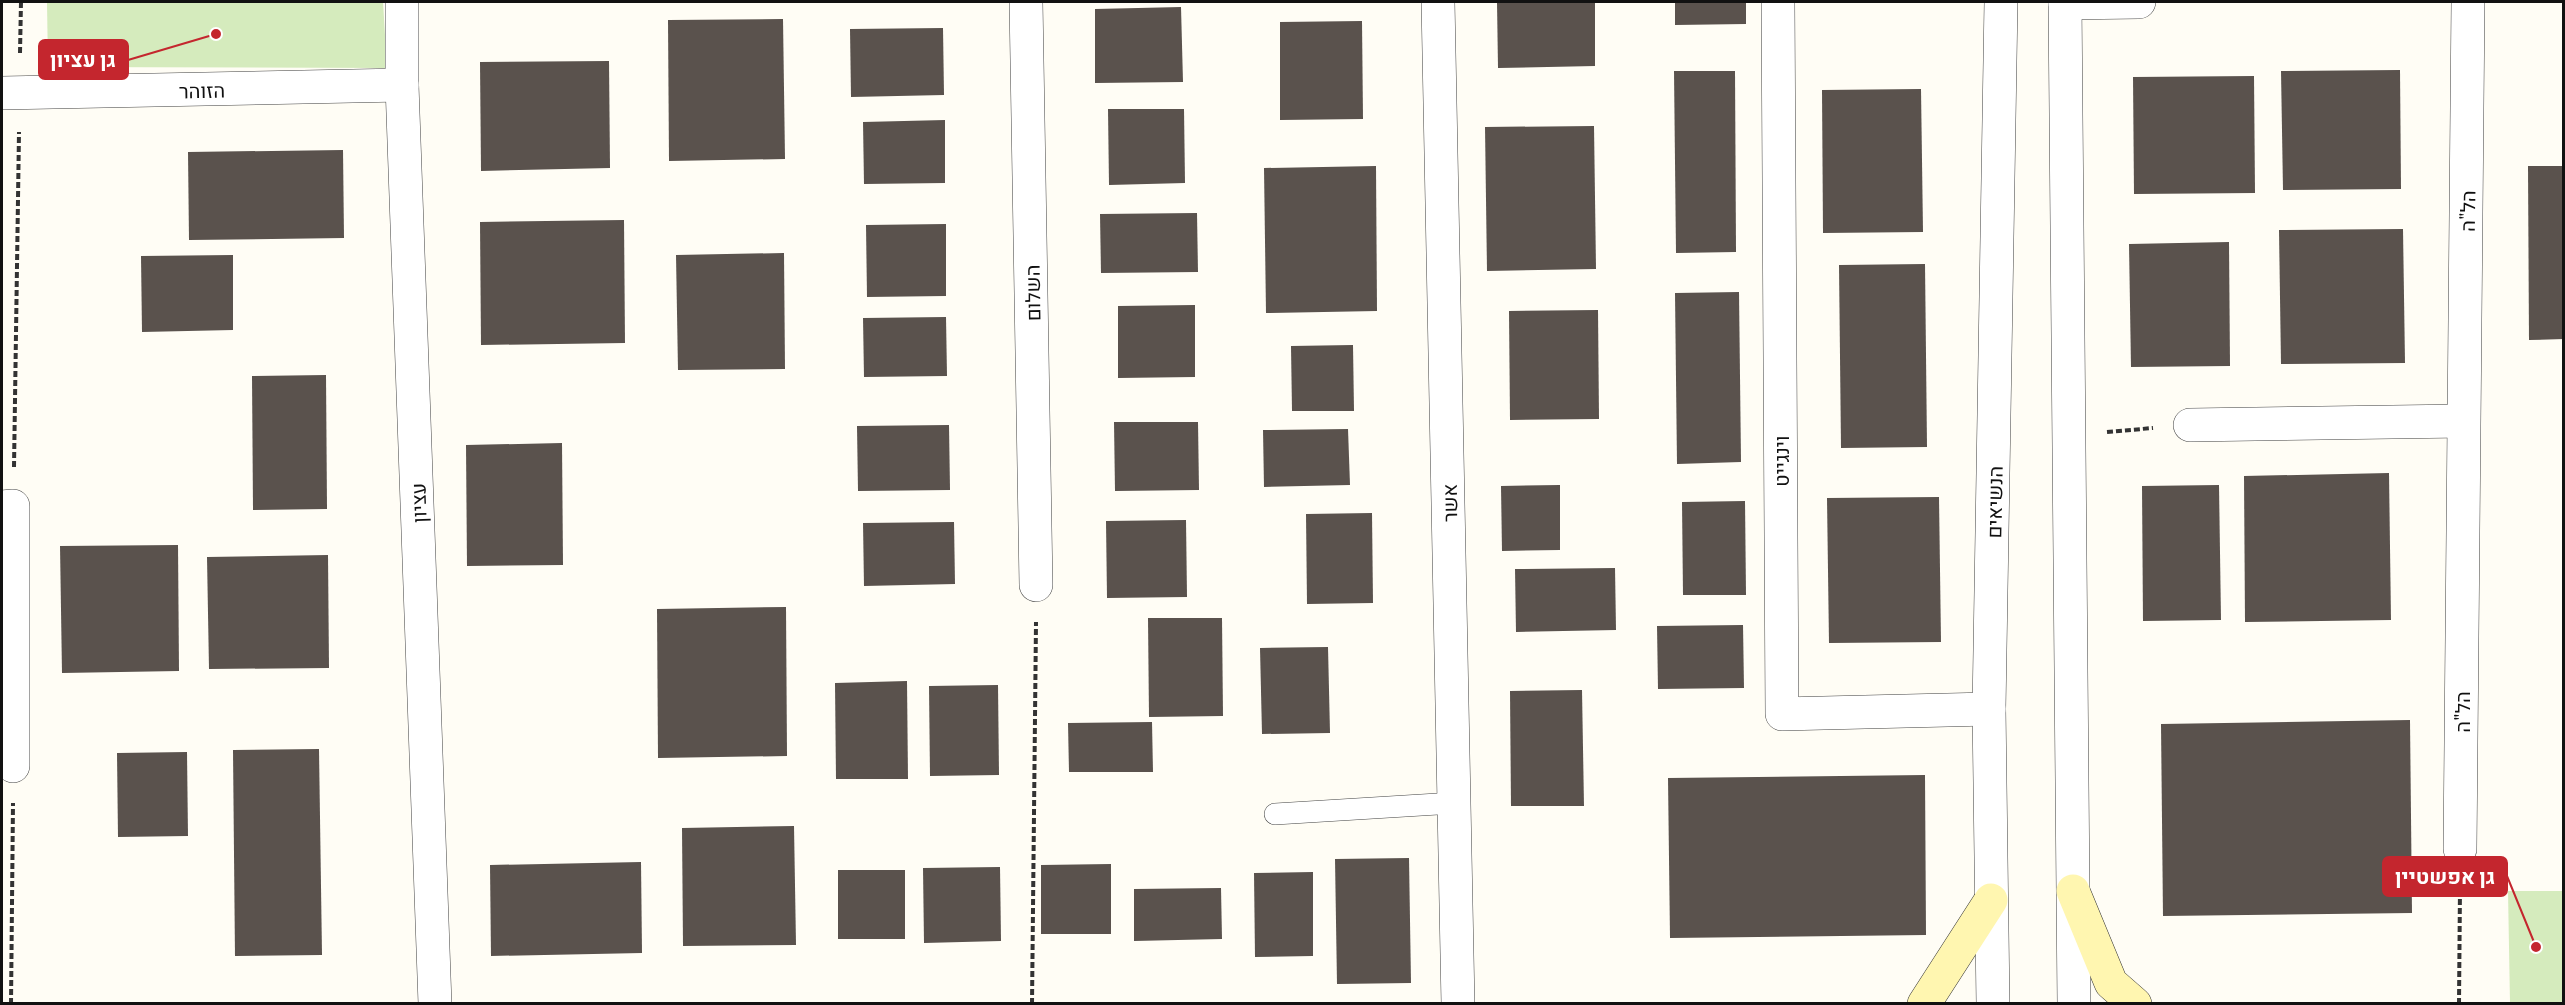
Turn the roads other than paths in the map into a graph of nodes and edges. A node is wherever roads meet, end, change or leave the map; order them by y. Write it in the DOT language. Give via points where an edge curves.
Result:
graph roads {
  1 [pos="402,2"];
  2 [pos="1026,2"];
  3 [pos="1438,2"];
  4 [pos="1778,2"];
  5 [pos="2001,2"];
  6 [pos="2065,2"];
  7 [pos="2139,2"];
  8 [pos="2468,2"];
  9 [pos="402,85"];
  10 [pos="11,93"];
  11 [pos="2463,421"];
  12 [pos="2190,425"];
  13 [pos="7,507"];
  14 [pos="1036,585"];
  15 [pos="1989,709"];
  16 [pos="13,766"];
  17 [pos="1454,803"];
  18 [pos="1275,814"];
  19 [pos="2460,849"];
  20 [pos="2073,891"];
  21 [pos="1991,900"];
  22 [pos="435,1004"];
  23 [pos="1458,1004"];
  24 [pos="1924,1004"];
  25 [pos="1993,1004"];
  26 [pos="2074,1004"];
  27 [pos="2135,1004"];
  1 -- 9 [label="street, עציון"];
  2 -- 14 [label="street, השלום"];
  3 -- 17 [label="street, אשר"];
  4 -- 15 [label="street, וינגייט" via="1782,714"];
  5 -- 15 [label="street, הנשיאים"];
  6 -- 7 [label="street"];
  6 -- 20 [label="street"];
  8 -- 11 [label="street, הל\"ה"];
  9 -- 10 [label="street, הזוהר"];
  9 -- 22 [label="street, עציון"];
  11 -- 12 [label="street"];
  11 -- 19 [label="street, הל\"ה"];
  13 -- 16 [label="street"];
  15 -- 21 [label="street, הנשיאים"];
  17 -- 18 [label="lane"];
  17 -- 23 [label="street, אשר"];
  20 -- 26 [label="street"];
  20 -- 27 [label="main road" via="2111,983"];
  21 -- 24 [label="main road"];
  21 -- 25 [label="street, הנשיאים"];
}
